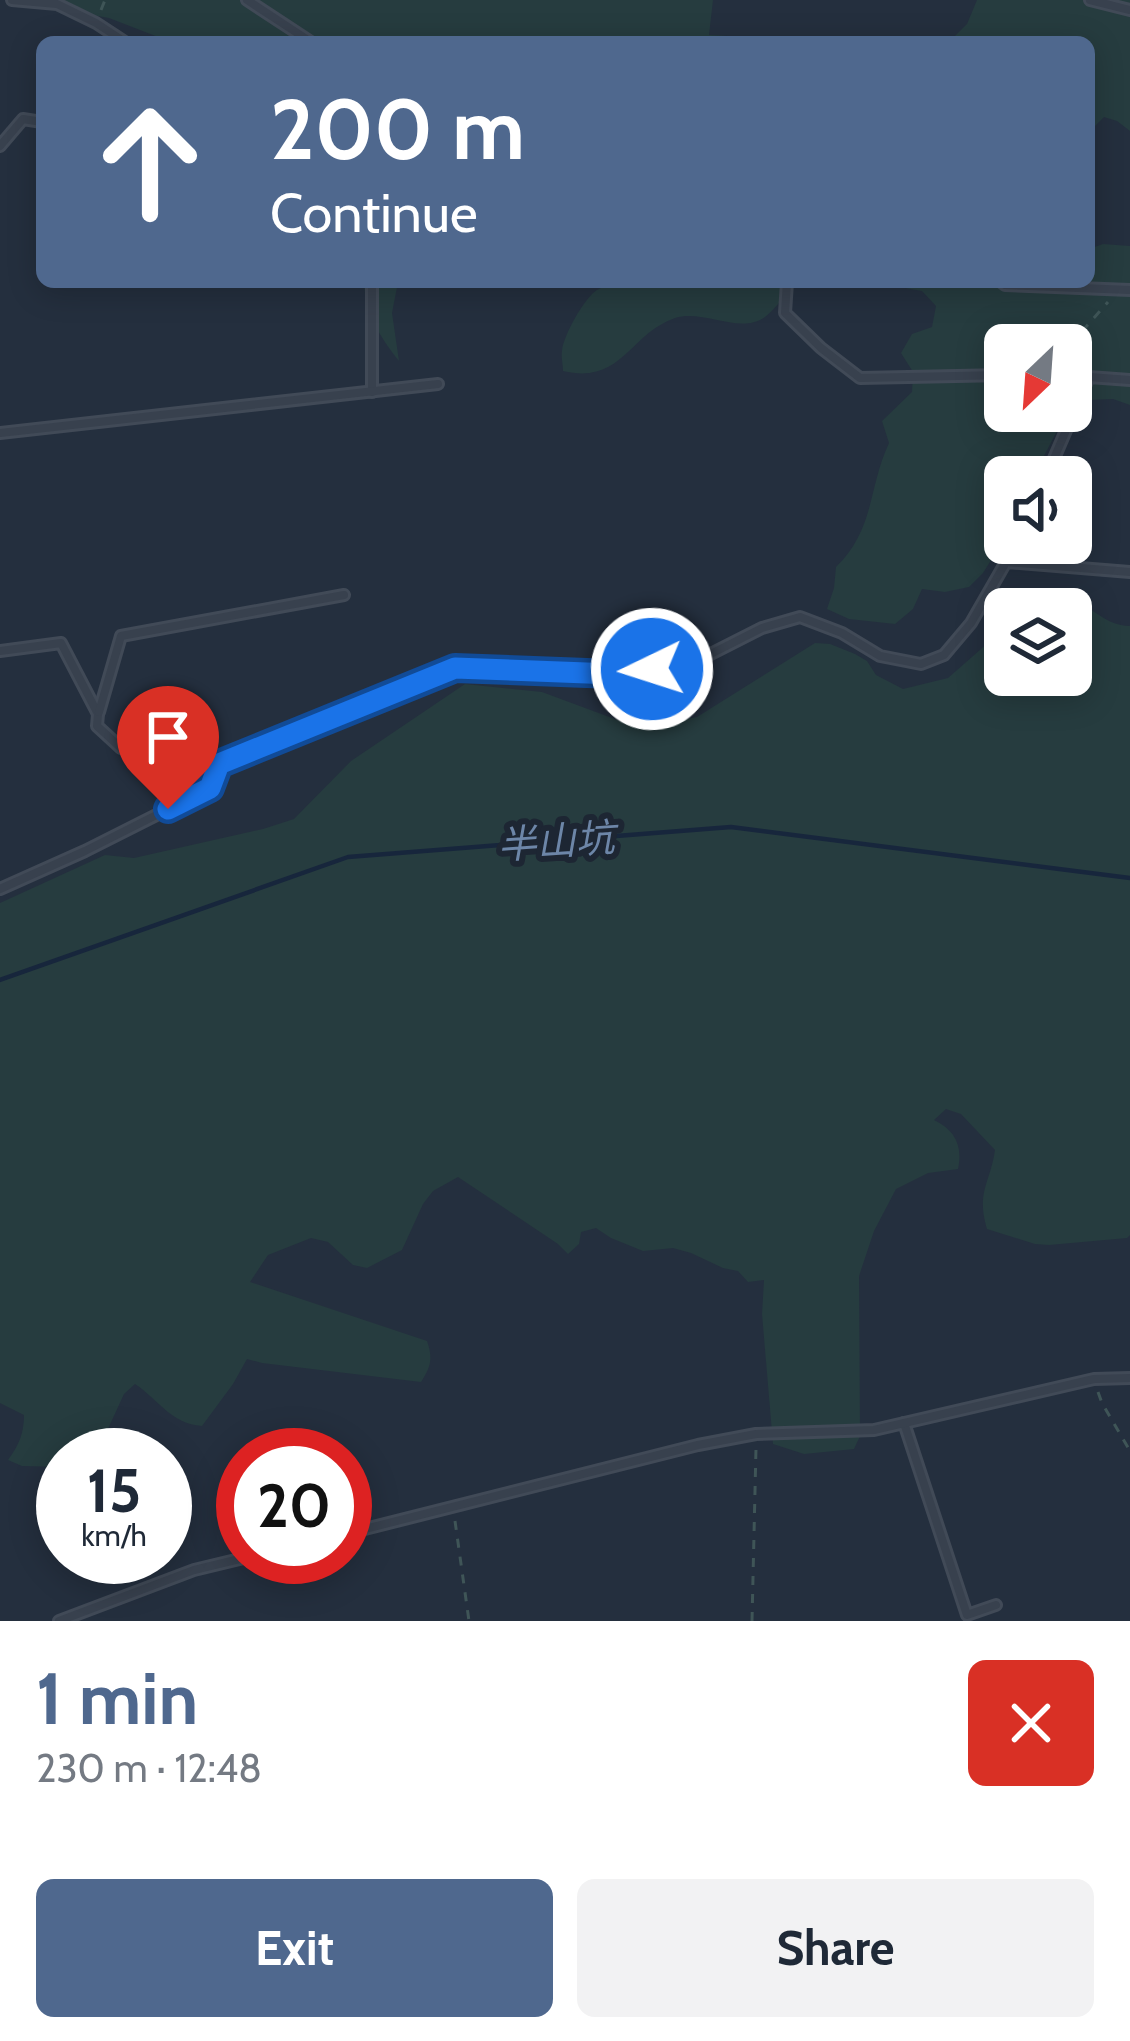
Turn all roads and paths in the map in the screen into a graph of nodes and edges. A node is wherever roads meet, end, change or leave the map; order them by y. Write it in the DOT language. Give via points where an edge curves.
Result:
graph roads {
  1 [pos="12,0"];
  2 [pos="247,0"];
  3 [pos="1090,0"];
  4 [pos="1130,10"];
  5 [pos="116,36"];
  6 [pos="302,36"];
  7 [pos="36,121"];
  8 [pos="0,146"];
  9 [pos="372,288"];
  10 [pos="787,288"];
  11 [pos="1085,288"];
  12 [pos="1125,290"];
  13 [pos="1091,324"];
  14 [pos="984,375"];
  15 [pos="1130,380"];
  16 [pos="438,384"];
  17 [pos="371,392"];
  18 [pos="0,433"];
  19 [pos="1055,456"];
  20 [pos="1005,564"];
  21 [pos="1031,564"];
  22 [pos="1130,572"];
  23 [pos="344,595"];
  24 [pos="0,652"];
  25 [pos="98,714"];
  26 [pos="219,764"];
  27 [pos="0,889"];
  28 [pos="1130,1378"];
  29 [pos="1094,1379"];
  30 [pos="904,1423"];
  31 [pos="756,1434"];
  32 [pos="1130,1451"];
  33 [pos="453,1508"];
  34 [pos="372,1528"];
  35 [pos="216,1565"];
  36 [pos="996,1605"];
  37 [pos="59,1621"];
  38 [pos="469,1621"];
  39 [pos="752,1621"];
  1 -- 5 [label="lane" via="57,4"];
  2 -- 6 [label="lane"];
  3 -- 4 [label="lane"];
  7 -- 8 [label="lane" via="23,119"];
  9 -- 17 [label="lane"];
  10 -- 14 [label="lane" via="785,313 860,378"];
  11 -- 12 [label="lane"];
  12 -- 13 [label="path"];
  15 -- 19 [label="lane" via="1089,377"];
  16 -- 17 [label="lane"];
  17 -- 18 [label="lane"];
  20 -- 26 [label="lane" via="944,655 921,664 880,656 800,617 691,664 613,674 455,668"];
  21 -- 22 [label="lane"];
  23 -- 25 [label="lane" via="122,636"];
  24 -- 25 [label="lane" via="61,643"];
  25 -- 26 [label="lane" via="97,726 121,748 165,765"];
  26 -- 27 [label="lane" via="210,788"];
  28 -- 29 [label="lane"];
  29 -- 30 [label="lane"];
  29 -- 32 [label="path"];
  30 -- 31 [label="lane"];
  30 -- 36 [label="lane" via="967,1616"];
  31 -- 33 [label="lane"];
  31 -- 39 [label="path"];
  33 -- 34 [label="lane"];
  33 -- 38 [label="path"];
  35 -- 37 [label="lane"];
}
